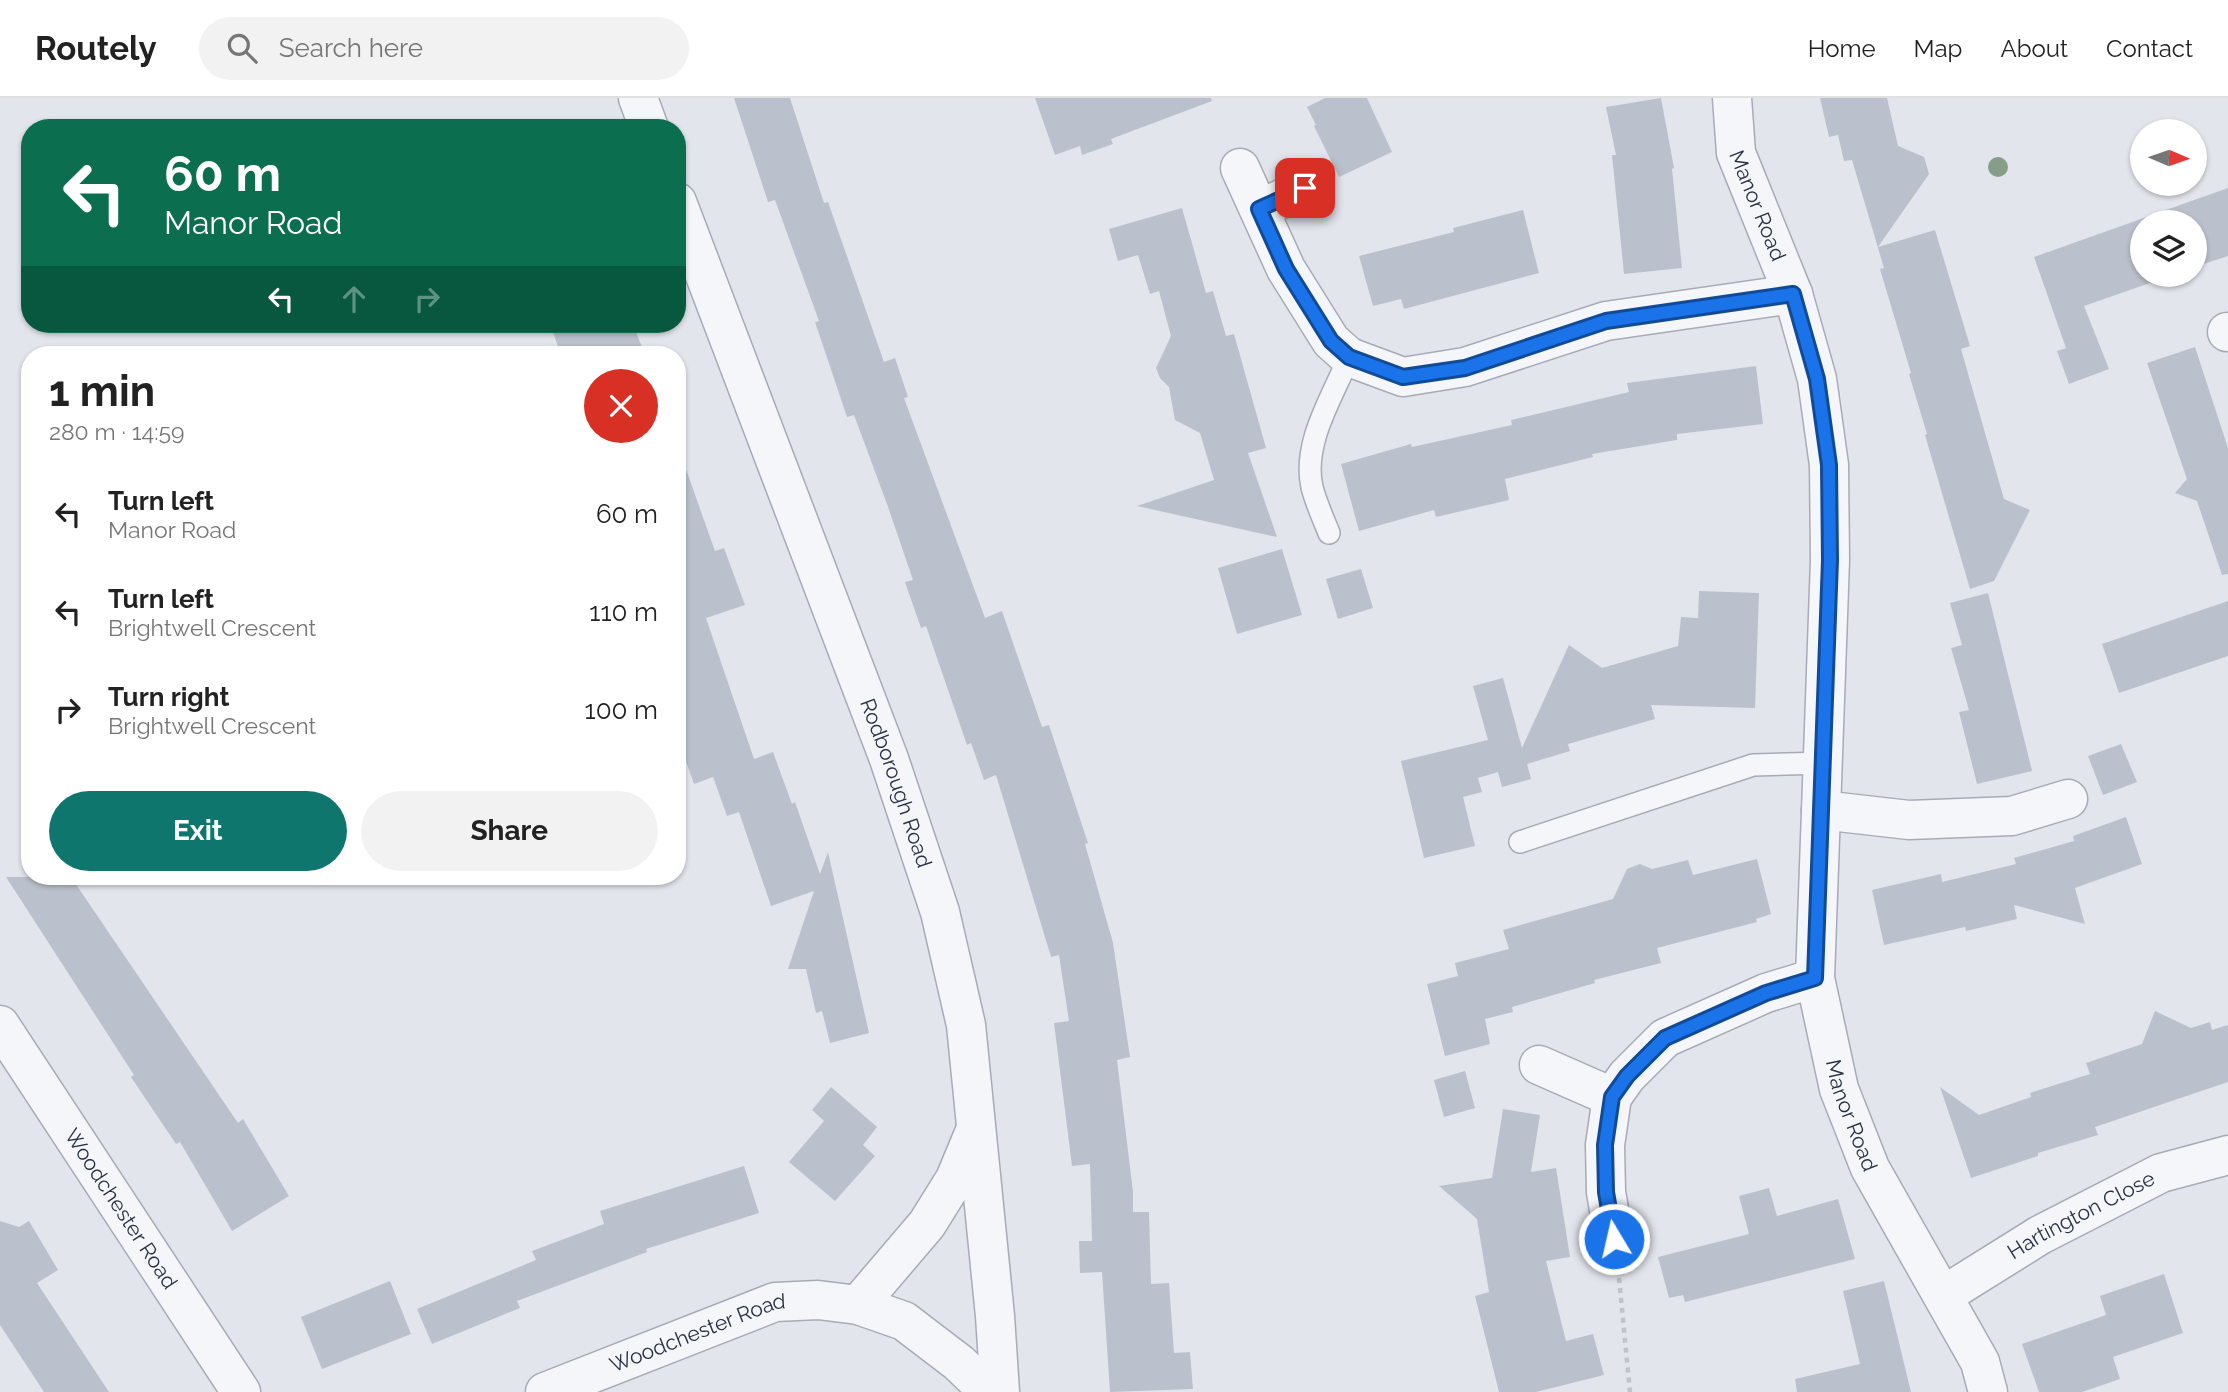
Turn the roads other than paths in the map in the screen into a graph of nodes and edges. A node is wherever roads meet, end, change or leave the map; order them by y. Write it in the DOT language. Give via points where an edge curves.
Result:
graph roads {
  1 [pos="638,98"];
  2 [pos="1732,98"];
  3 [pos="646,119"];
  4 [pos="1240,168"];
  5 [pos="1305,188"];
  6 [pos="1259,209"];
  7 [pos="686,226"];
  8 [pos="1793,294"];
  9 [pos="1349,357"];
  10 [pos="1329,533"];
  11 [pos="1823,762"];
  12 [pos="2068,799"];
  13 [pos="1821,810"];
  14 [pos="1521,842"];
  15 [pos="1815,978"];
  16 [pos="0,1025"];
  17 [pos="1539,1065"];
  18 [pos="1612,1097"];
  19 [pos="977,1128"];
  20 [pos="2228,1155"];
  21 [pos="1614,1239"];
  22 [pos="1944,1295"];
  23 [pos="858,1305"];
  24 [pos="241,1392"];
  25 [pos="545,1392"];
  26 [pos="989,1392"];
  27 [pos="1000,1392"];
  28 [pos="1988,1392"];
  1 -- 3 [label="street"];
  2 -- 8 [label="street, Manor Road" via="1736,153"];
  4 -- 6 [label="street"];
  5 -- 6 [label="street"];
  6 -- 9 [label="street" via="1286,269 1331,341"];
  7 -- 19 [label="street, Rodborough Road" via="889,759 940,912 966,1025"];
  8 -- 9 [label="street" via="1606,321 1465,368 1403,377"];
  8 -- 11 [label="street, Manor Road" via="1817,379 1829,465"];
  9 -- 10 [label="lane" via="1319,426 1311,461 1311,484"];
  11 -- 13 [label="street, Manor Road"];
  11 -- 14 [label="lane" via="1753,765"];
  12 -- 13 [label="street" via="2012,816 1909,820"];
  13 -- 15 [label="street, Manor Road"];
  15 -- 18 [label="street" via="1766,993 1665,1038"];
  15 -- 22 [label="street, Manor Road" via="1839,1089 1870,1168"];
  16 -- 24 [label="street, Woodchester Road"];
  17 -- 18 [label="street"];
  18 -- 21 [label="street" via="1605,1145"];
  19 -- 23 [label="street" via="955,1179 927,1224"];
  19 -- 27 [label="street, Rodborough Road"];
  20 -- 22 [label="street, Hartington Close" via="2161,1173 2040,1235"];
  22 -- 28 [label="street, Manor Road" via="1980,1362"];
  23 -- 25 [label="street, Woodchester Road" via="818,1300 775,1303"];
  23 -- 26 [label="street, Woodchester Road" via="904,1321"];
}
